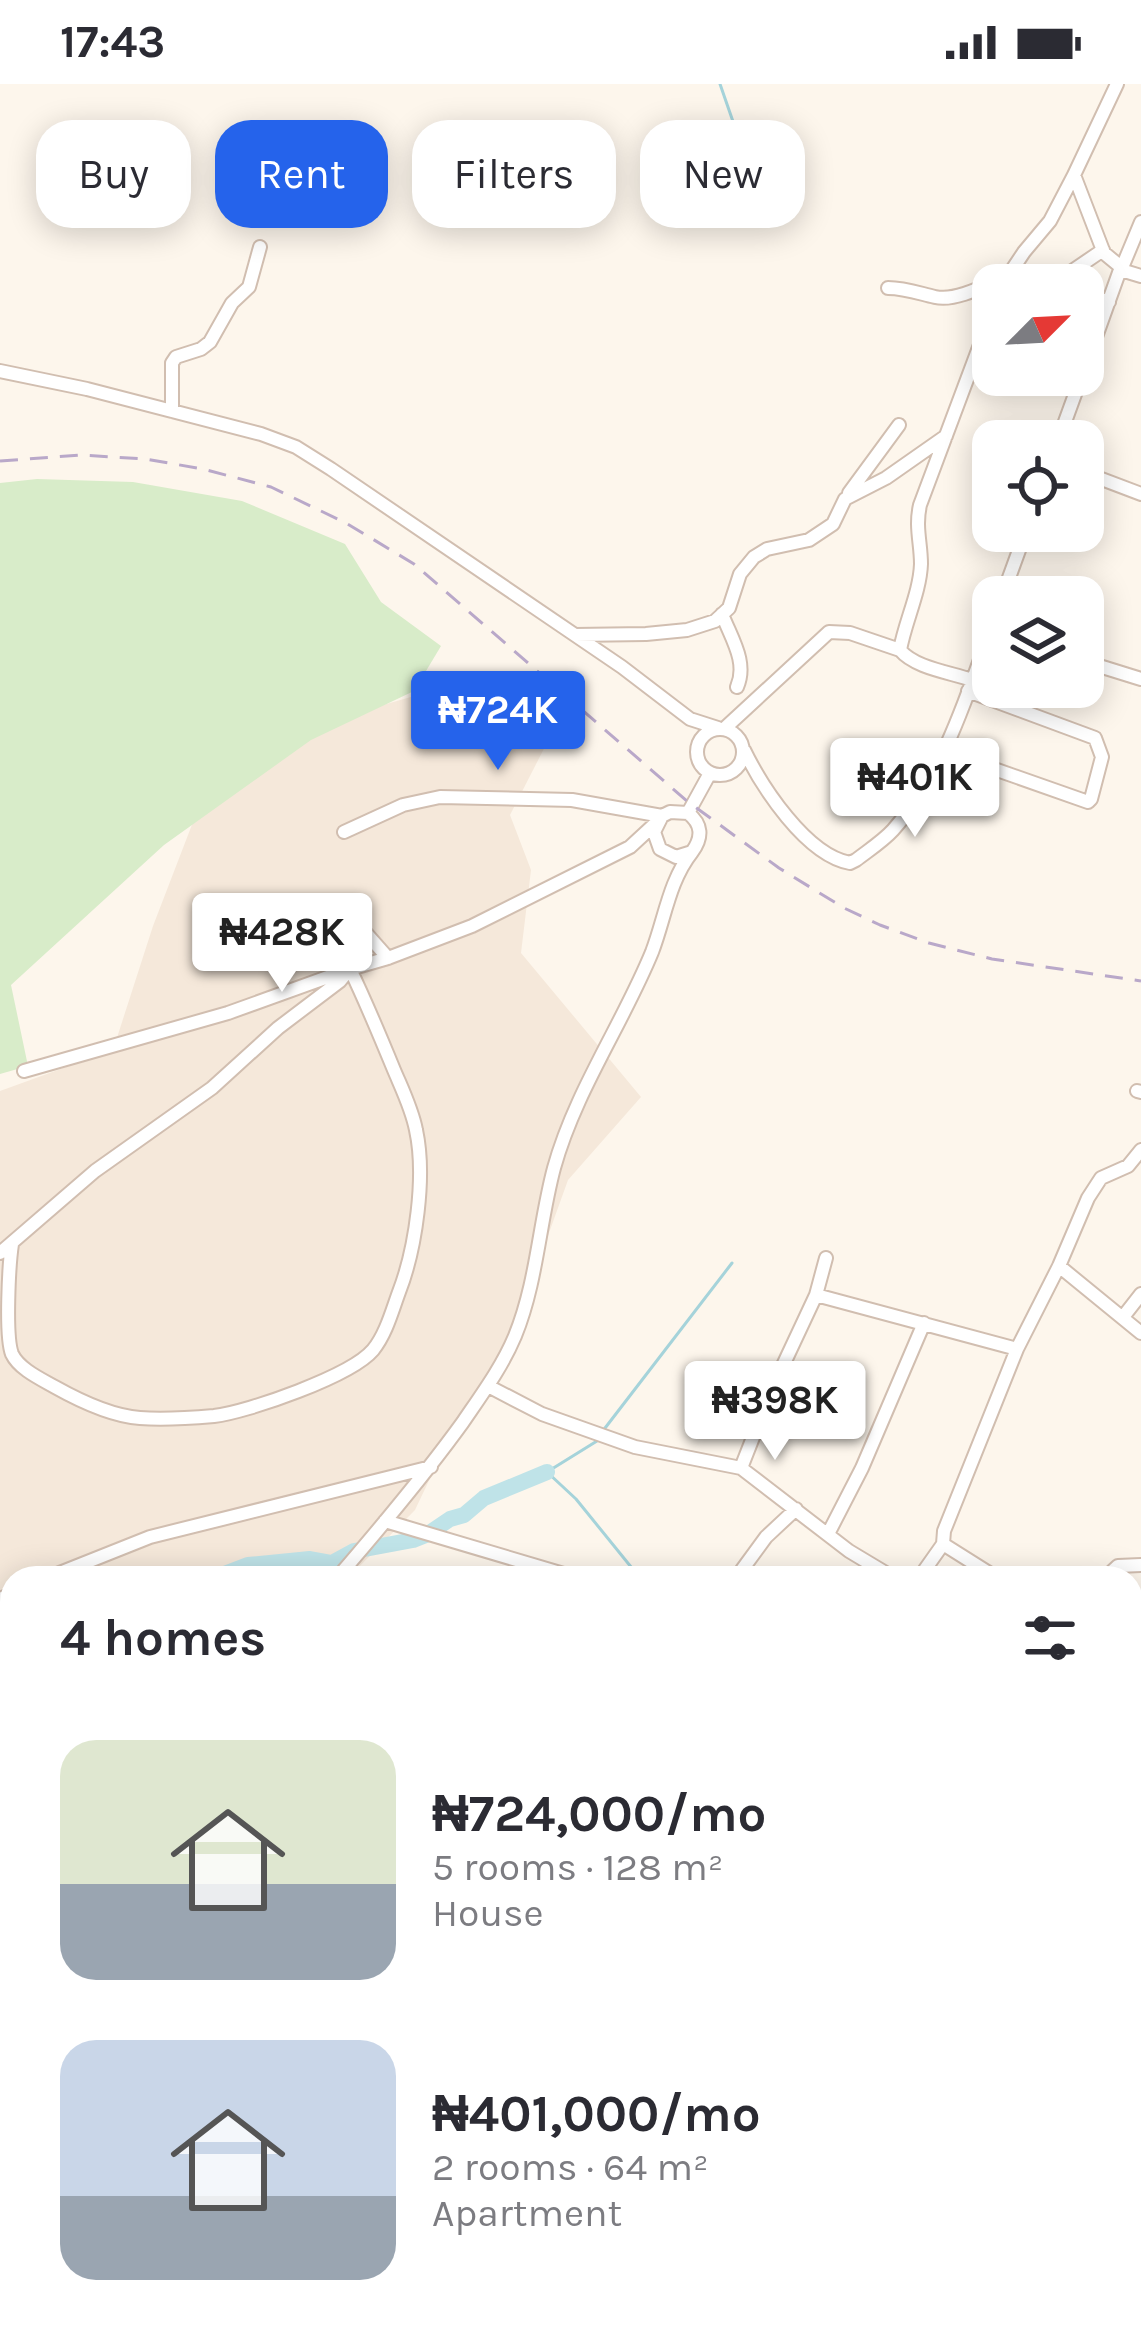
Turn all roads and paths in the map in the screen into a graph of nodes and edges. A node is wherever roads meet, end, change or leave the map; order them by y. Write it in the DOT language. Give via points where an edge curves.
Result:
graph roads {
  1 [pos="1117,84"];
  2 [pos="1074,176"];
  3 [pos="1141,222"];
  4 [pos="260,247"];
  5 [pos="1103,250"];
  6 [pos="1018,264"];
  7 [pos="1083,264"];
  8 [pos="1121,270"];
  9 [pos="1141,276"];
  10 [pos="888,288"];
  11 [pos="972,291"];
  12 [pos="1104,300"];
  13 [pos="1109,302"];
  14 [pos="1104,316"];
  15 [pos="972,366"];
  16 [pos="0,371"];
  17 [pos="172,411"];
  18 [pos="898,424"];
  19 [pos="946,436"];
  20 [pos="1104,480"];
  21 [pos="1141,494"];
  22 [pos="845,499"];
  23 [pos="722,614"];
  24 [pos="575,635"];
  25 [pos="900,650"];
  26 [pos="1104,668"];
  27 [pos="1141,679"];
  28 [pos="972,681"];
  29 [pos="970,686"];
  30 [pos="737,687"];
  31 [pos="689,719"];
  32 [pos="722,728"];
  33 [pos="699,741"];
  34 [pos="744,750"];
  35 [pos="943,751"];
  36 [pos="734,771"];
  37 [pos="710,773"];
  38 [pos="758,778"];
  39 [pos="688,813"];
  40 [pos="659,820"];
  41 [pos="344,832"];
  42 [pos="630,847"];
  43 [pos="663,852"];
  44 [pos="692,852"];
  45 [pos="673,886"];
  46 [pos="350,915"];
  47 [pos="388,958"];
  48 [pos="350,969"];
  49 [pos="24,1071"];
  50 [pos="1141,1150"];
  51 [pos="12,1244"];
  52 [pos="0,1253"];
  53 [pos="826,1258"];
  54 [pos="1059,1266"];
  55 [pos="1141,1294"];
  56 [pos="816,1295"];
  57 [pos="1123,1317"];
  58 [pos="924,1323"];
  59 [pos="1141,1333"];
  60 [pos="1017,1349"];
  61 [pos="488,1386"];
  62 [pos="431,1466"];
  63 [pos="741,1468"];
  64 [pos="796,1509"];
  65 [pos="385,1520"];
  66 [pos="828,1534"];
  67 [pos="943,1544"];
  68 [pos="78,1566"];
  69 [pos="348,1566"];
  70 [pos="536,1566"];
  71 [pos="745,1566"];
  72 [pos="873,1566"];
  73 [pos="927,1566"];
  74 [pos="978,1566"];
  1 -- 2 [label="street"];
  2 -- 5 [label="street"];
  2 -- 6 [label="street"];
  3 -- 8 [label="street"];
  4 -- 17 [label="street" via="249,287 210,342 172,363"];
  5 -- 7 [label="street"];
  5 -- 8 [label="street"];
  8 -- 9 [label="street"];
  8 -- 13 [label="street"];
  10 -- 11 [label="street" via="940,299"];
  12 -- 13 [label="street"];
  13 -- 14 [label="street"];
  15 -- 19 [label="street"];
  16 -- 17 [label="street"];
  17 -- 24 [label="street" via="296,447"];
  18 -- 22 [label="street"];
  19 -- 22 [label="street"];
  19 -- 25 [label="street" via="916,523 921,562"];
  20 -- 21 [label="street"];
  22 -- 23 [label="street" via="833,524 809,540 754,557"];
  23 -- 24 [label="street" via="687,630"];
  23 -- 30 [label="street" via="740,658"];
  24 -- 31 [label="street"];
  25 -- 29 [label="street"];
  25 -- 32 [label="street" via="830,632"];
  26 -- 27 [label="street"];
  28 -- 29 [label="street"];
  29 -- 35 [label="street"];
  29 -- 35 [label="street" via="1095,738 1102,757 1091,799"];
  31 -- 32 [label="street"];
  31 -- 33 [label="street"];
  32 -- 33 [label="street"];
  32 -- 34 [label="street"];
  33 -- 37 [label="street" via="698,759"];
  34 -- 36 [label="street"];
  34 -- 38 [label="street"];
  35 -- 38 [label="street" via="894,829 850,863 820,849"];
  36 -- 37 [label="street"];
  36 -- 38 [label="street"];
  37 -- 39 [label="street"];
  39 -- 40 [label="street"];
  39 -- 44 [label="street" via="699,826"];
  40 -- 41 [label="street" via="572,800 440,797"];
  40 -- 42 [label="street"];
  40 -- 43 [label="street" via="654,832"];
  42 -- 43 [label="street"];
  42 -- 47 [label="street"];
  43 -- 44 [label="street"];
  43 -- 45 [label="street"];
  44 -- 45 [label="street"];
  45 -- 61 [label="street" via="654,947 573,1116 523,1314"];
  46 -- 47 [label="street"];
  47 -- 48 [label="street"];
  48 -- 49 [label="street"];
  48 -- 51 [label="street"];
  48 -- 51 [label="street" via="411,1112 420,1159 409,1268 370,1354 302,1389 223,1414 125,1416 61,1390 12,1353"];
  50 -- 54 [label="street" via="1129,1166 1101,1178"];
  51 -- 52 [label="street"];
  53 -- 56 [label="street"];
  54 -- 57 [label="street"];
  54 -- 60 [label="street"];
  55 -- 57 [label="street"];
  56 -- 58 [label="street"];
  56 -- 63 [label="street"];
  57 -- 59 [label="street"];
  58 -- 60 [label="street"];
  58 -- 66 [label="street"];
  60 -- 67 [label="street"];
  61 -- 62 [label="street"];
  61 -- 63 [label="street" via="635,1447"];
  62 -- 65 [label="street"];
  62 -- 68 [label="street" via="150,1538"];
  63 -- 64 [label="street"];
  64 -- 66 [label="street"];
  64 -- 71 [label="street"];
  65 -- 69 [label="street"];
  65 -- 70 [label="street"];
  66 -- 72 [label="street"];
  67 -- 73 [label="street"];
  67 -- 74 [label="street"];
}
